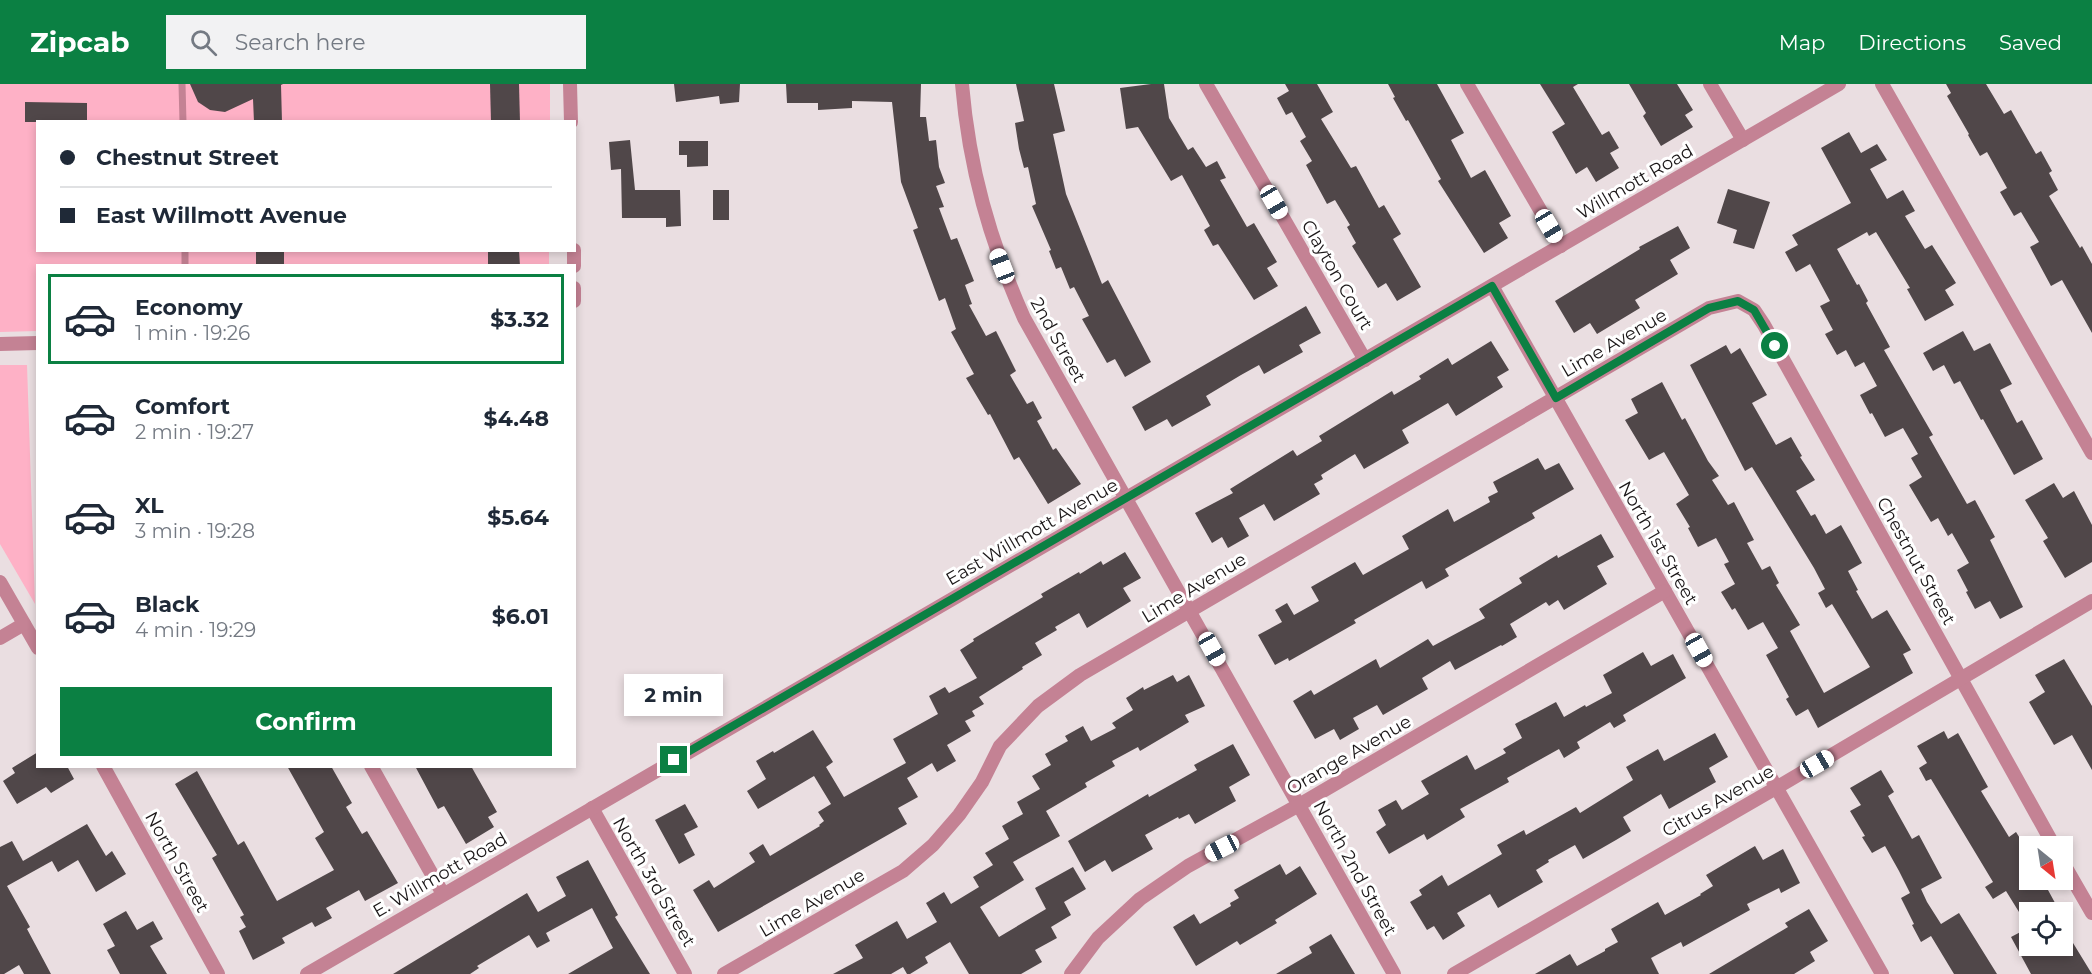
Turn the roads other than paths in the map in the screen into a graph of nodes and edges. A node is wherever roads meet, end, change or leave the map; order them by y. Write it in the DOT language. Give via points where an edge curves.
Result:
graph roads {
  1 [pos="182,84"];
  2 [pos="570,84"];
  3 [pos="962,84"];
  4 [pos="1206,84"];
  5 [pos="1467,84"];
  6 [pos="1710,84"];
  7 [pos="1839,84"];
  8 [pos="1882,84"];
  9 [pos="183,120"];
  10 [pos="571,120"];
  11 [pos="1743,140"];
  12 [pos="1561,246"];
  13 [pos="1492,286"];
  14 [pos="1738,301"];
  15 [pos="0,344"];
  16 [pos="36,344"];
  17 [pos="1365,360"];
  18 [pos="1556,398"];
  19 [pos="2092,453"];
  20 [pos="1126,498"];
  21 [pos="0,582"];
  22 [pos="1665,591"];
  23 [pos="2092,601"];
  24 [pos="1190,610"];
  25 [pos="24,624"];
  26 [pos="0,638"];
  27 [pos="36,645"];
  28 [pos="1960,679"];
  29 [pos="104,768"];
  30 [pos="372,768"];
  31 [pos="1776,788"];
  32 [pos="1299,805"];
  33 [pos="592,808"];
  34 [pos="2048,836"];
  35 [pos="2073,880"];
  36 [pos="443,894"];
  37 [pos="2092,913"];
  38 [pos="1878,973"];
  39 [pos="218,974"];
  40 [pos="307,974"];
  41 [pos="686,974"];
  42 [pos="724,974"];
  43 [pos="1071,974"];
  44 [pos="1394,974"];
  45 [pos="1454,974"];
  1 -- 9 [label="lane"];
  2 -- 10 [label="street"];
  3 -- 20 [label="street, 2nd Street" via="969,149 995,249 1024,318"];
  4 -- 17 [label="street, Clayton Court"];
  5 -- 12 [label="street"];
  6 -- 11 [label="street"];
  7 -- 11 [label="street, Willmott Road"];
  8 -- 19 [label="street"];
  11 -- 12 [label="street, Willmott Road"];
  12 -- 13 [label="street, Willmott Road"];
  13 -- 17 [label="street, East Willmott Avenue"];
  13 -- 18 [label="street, North 1st Street"];
  14 -- 18 [label="street, Lime Avenue" via="1709,308"];
  14 -- 28 [label="street, Chestnut Street" via="1754,310 1764,325"];
  15 -- 16 [label="street"];
  17 -- 20 [label="street, East Willmott Avenue"];
  18 -- 22 [label="street, North 1st Street"];
  18 -- 24 [label="street, Lime Avenue"];
  20 -- 24 [label="street, North 2nd Street"];
  20 -- 33 [label="street, East Willmott Avenue"];
  21 -- 25 [label="street"];
  22 -- 31 [label="street, North 1st Street"];
  22 -- 32 [label="street, Orange Avenue"];
  23 -- 28 [label="street, Citrus Avenue"];
  24 -- 32 [label="street, North 2nd Street"];
  24 -- 42 [label="street, Lime Avenue" via="1080,675 1038,706 1000,746 959,815 903,871"];
  25 -- 26 [label="street"];
  25 -- 27 [label="street"];
  28 -- 31 [label="street, Citrus Avenue"];
  28 -- 34 [label="street, Chestnut Street"];
  29 -- 39 [label="street, North Street"];
  30 -- 36 [label="street"];
  31 -- 38 [label="street, North 1st Street"];
  31 -- 45 [label="street, Citrus Avenue"];
  32 -- 43 [label="street, Orange Avenue" via="1188,866 1140,899 1098,938"];
  32 -- 44 [label="street, North 2nd Street"];
  33 -- 36 [label="street, E. Willmott Road"];
  33 -- 41 [label="street, North 3rd Street"];
  35 -- 37 [label="street"];
  36 -- 40 [label="street, E. Willmott Road"];
}
